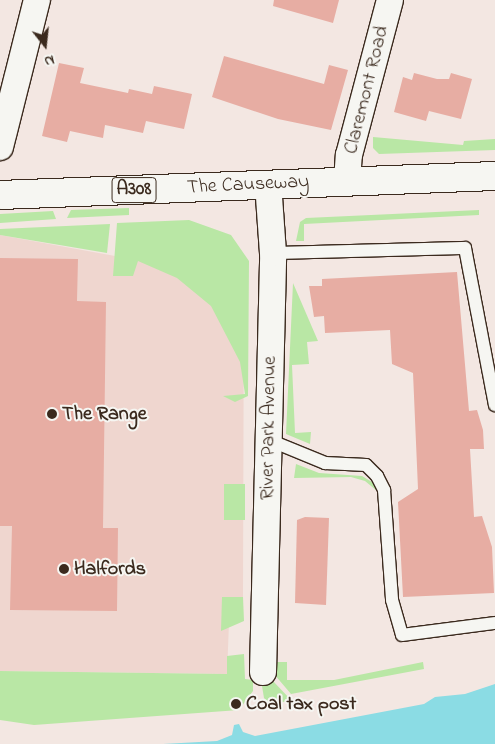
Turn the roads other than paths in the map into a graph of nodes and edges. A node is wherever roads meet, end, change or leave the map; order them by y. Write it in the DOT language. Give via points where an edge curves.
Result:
graph roads {
  1 [pos="37,0"];
  2 [pos="390,0"];
  3 [pos="0,147"];
  4 [pos="495,176"];
  5 [pos="347,181"];
  6 [pos="268,184"];
  7 [pos="0,195"];
  8 [pos="273,253"];
  9 [pos="495,405"];
  10 [pos="269,440"];
  11 [pos="495,623"];
  12 [pos="263,672"];
  1 -- 3 [label="street"];
  2 -- 5 [label="street, Claremont Road" via="349,155"];
  4 -- 5 [label="main road, The Causeway / A308"];
  5 -- 6 [label="main road, The Causeway / A308"];
  6 -- 7 [label="main road, The Causeway / A308"];
  6 -- 8 [label="street, River Park Avenue"];
  8 -- 9 [label="lane" via="465,248"];
  8 -- 10 [label="street, River Park Avenue"];
  10 -- 11 [label="lane" via="325,463 366,464 384,490 392,600 402,635"];
  10 -- 12 [label="street, River Park Avenue"];
}
